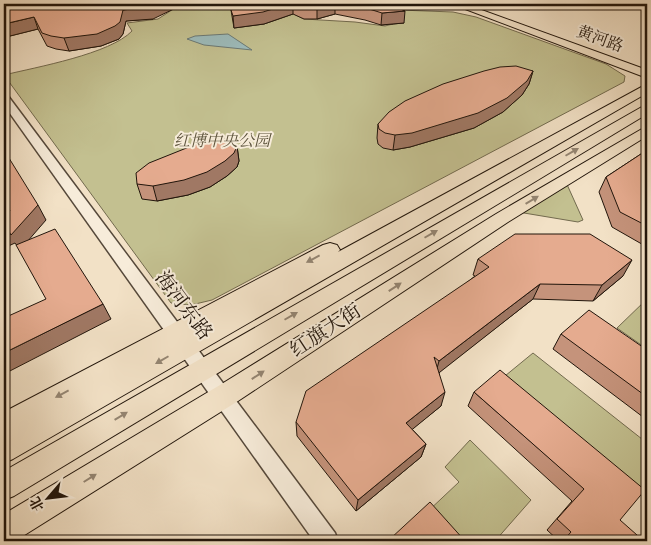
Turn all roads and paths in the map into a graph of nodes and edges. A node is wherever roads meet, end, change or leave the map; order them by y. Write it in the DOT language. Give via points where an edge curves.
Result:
graph roads {
  1 [pos="457,4"];
  2 [pos="478,4"];
  3 [pos="647,64"];
  4 [pos="647,75"];
  5 [pos="647,88"];
  6 [pos="4,98"];
  7 [pos="647,108"];
  8 [pos="647,130"];
  9 [pos="181,340"];
  10 [pos="202,368"];
  11 [pos="224,396"];
  12 [pos="4,425"];
  13 [pos="4,450"];
  14 [pos="4,486"];
  15 [pos="4,532"];
  16 [pos="327,541"];
  1 -- 4 [label="main road, 黄河路"];
  2 -- 3 [label="main road, 黄河路"];
  4 -- 9 [label="main road, one-way"];
  5 -- 9 [label="main road"];
  6 -- 9 [label="street, 海河东路"];
  10 -- 7 [label="main road, 红旗大街, one-way"];
  11 -- 8 [label="main road, 红旗大街, one-way" via="502,218"];
  9 -- 10 [label="street, 海河东路"];
  9 -- 12 [label="main road, one-way"];
  9 -- 13 [label="main road, one-way"];
  10 -- 11 [label="street, 海河东路"];
  14 -- 10 [label="main road, 红旗大街, one-way"];
  15 -- 11 [label="main road, 红旗大街, one-way"];
  11 -- 16 [label="street, 海河东路"];
}
